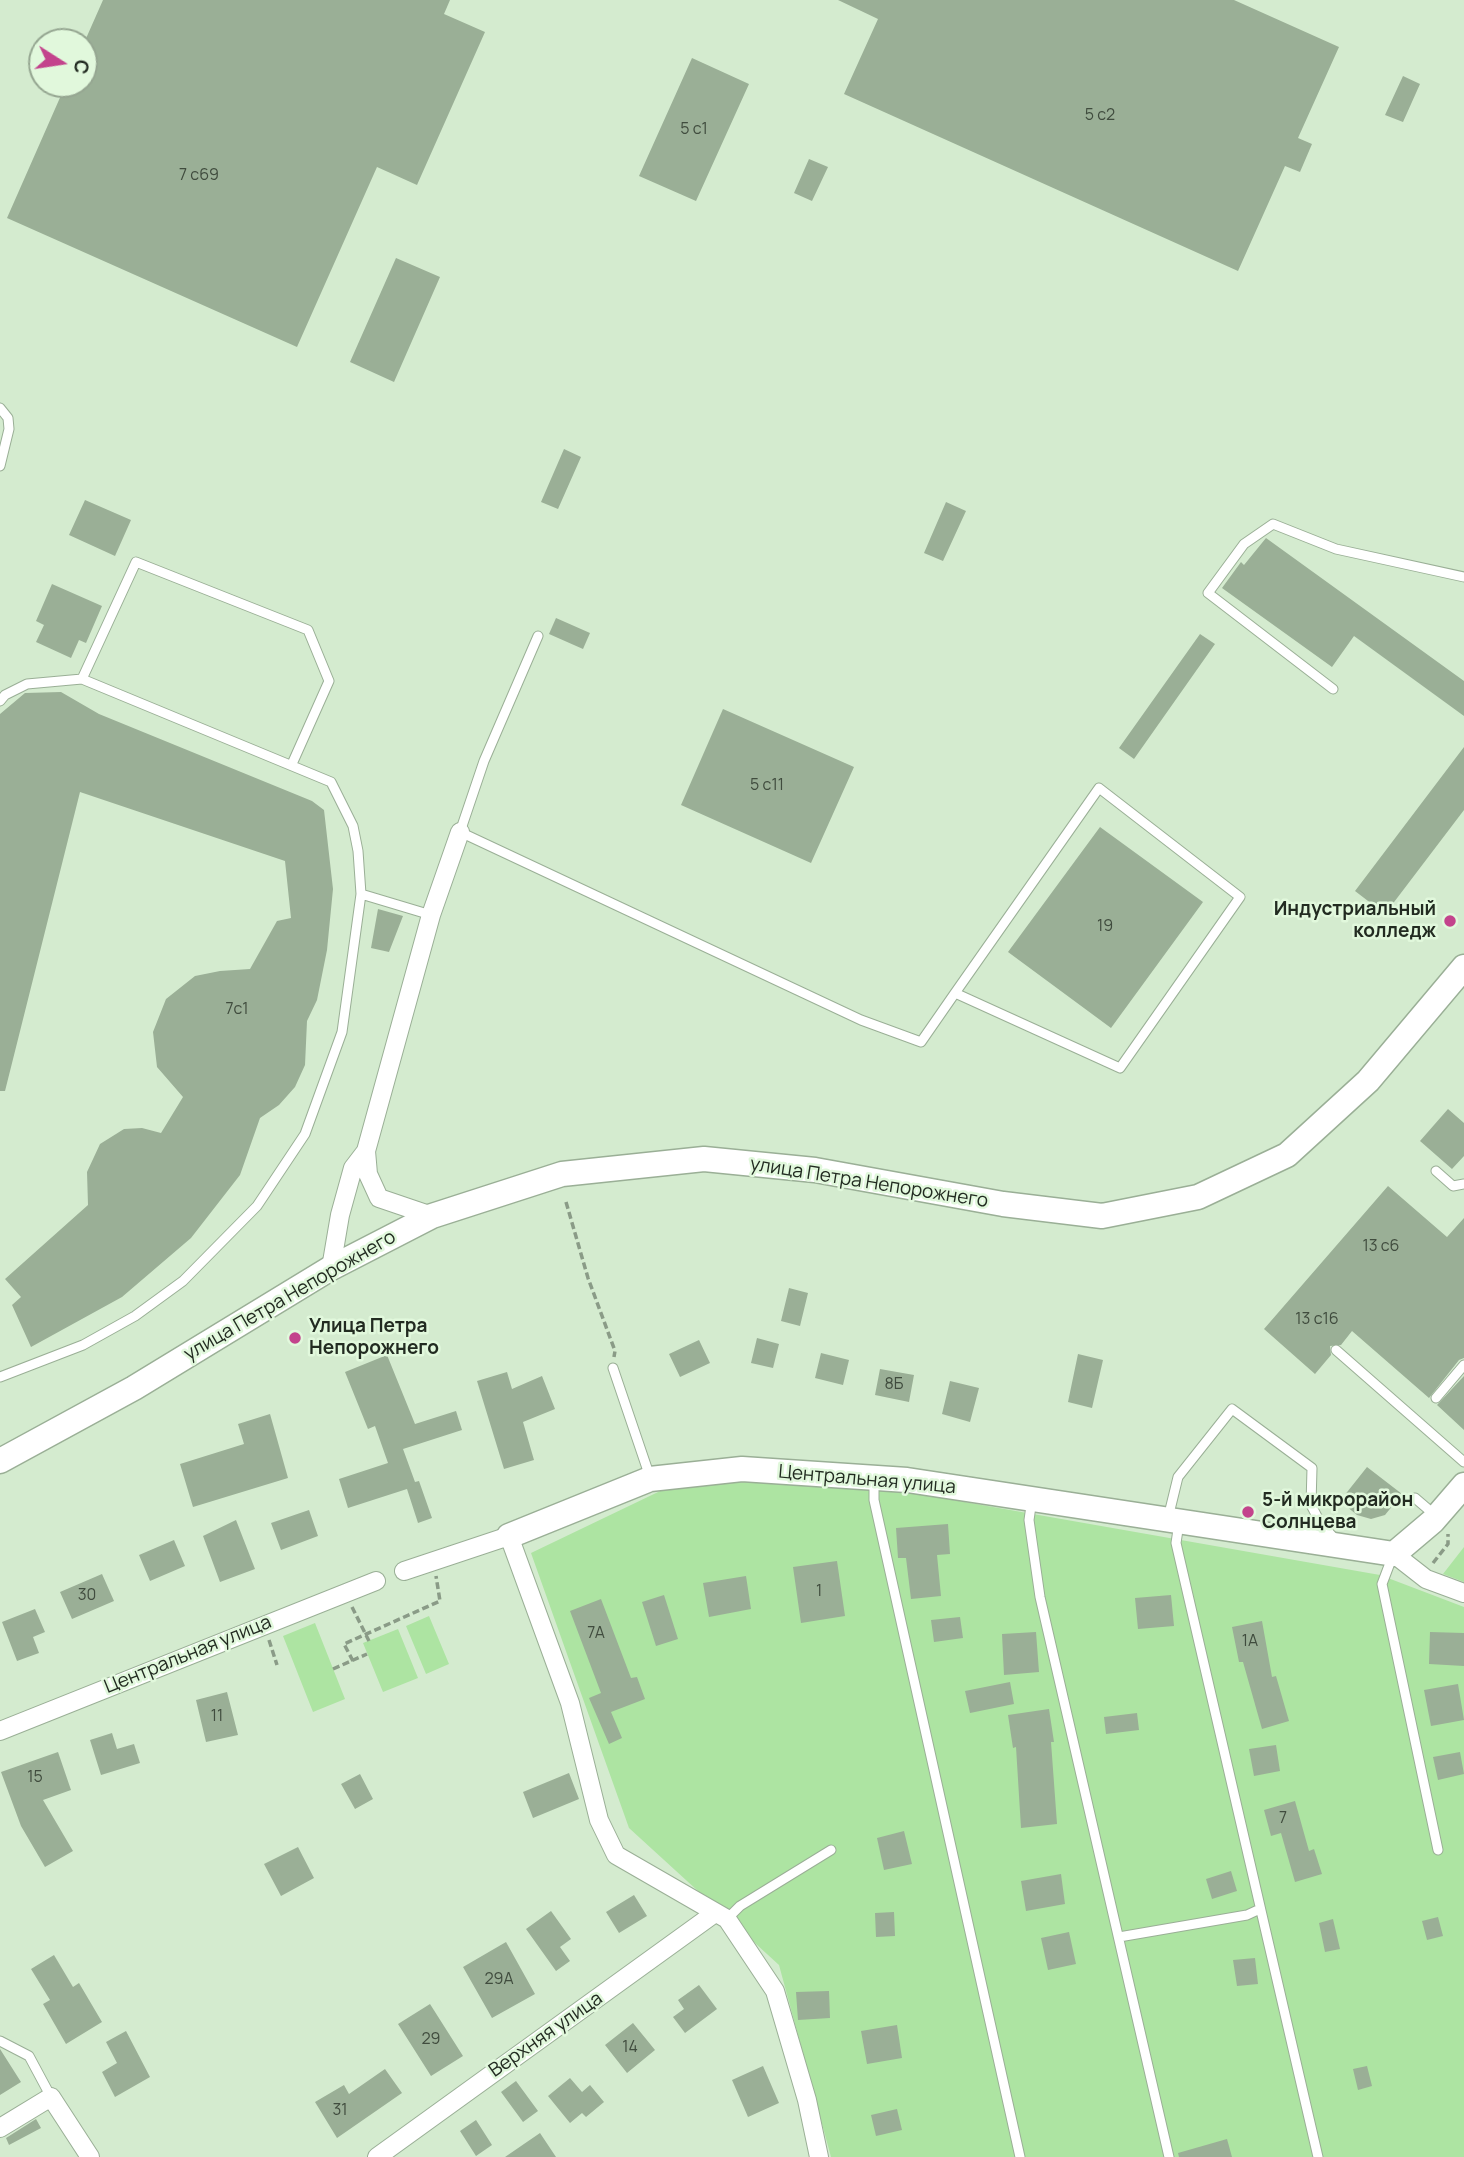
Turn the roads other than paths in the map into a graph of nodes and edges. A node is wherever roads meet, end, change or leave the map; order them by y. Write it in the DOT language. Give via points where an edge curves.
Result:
graph roads {
  1 [pos="0,408"];
  2 [pos="0,466"];
  3 [pos="1464,577"];
  4 [pos="538,636"];
  5 [pos="82,679"];
  6 [pos="1333,689"];
  7 [pos="0,701"];
  8 [pos="292,764"];
  9 [pos="460,832"];
  10 [pos="361,894"];
  11 [pos="431,915"];
  12 [pos="1464,967"];
  13 [pos="956,993"];
  14 [pos="366,1151"];
  15 [pos="1436,1171"];
  16 [pos="1464,1184"];
  17 [pos="432,1216"];
  18 [pos="331,1268"];
  19 [pos="1336,1350"];
  20 [pos="1464,1365"];
  21 [pos="612,1368"];
  22 [pos="0,1377"];
  23 [pos="1436,1398"];
  24 [pos="0,1461"];
  25 [pos="1464,1462"];
  26 [pos="874,1477"];
  27 [pos="650,1479"];
  28 [pos="1464,1485"];
  29 [pos="1032,1498"];
  30 [pos="1415,1499"];
  31 [pos="1174,1520"];
  32 [pos="1443,1525"];
  33 [pos="509,1536"];
  34 [pos="1342,1547"];
  35 [pos="1394,1554"];
  36 [pos="404,1571"];
  37 [pos="376,1581"];
  38 [pos="1464,1593"];
  39 [pos="0,1731"];
  40 [pos="831,1850"];
  41 [pos="1438,1850"];
  42 [pos="1260,1909"];
  43 [pos="721,1916"];
  44 [pos="1119,1937"];
  45 [pos="0,2041"];
  46 [pos="51,2097"];
  47 [pos="0,2128"];
  48 [pos="90,2157"];
  49 [pos="376,2157"];
  50 [pos="819,2157"];
  51 [pos="1020,2157"];
  52 [pos="1170,2157"];
  53 [pos="1318,2157"];
  1 -- 2 [label="lane" via="9,429"];
  3 -- 6 [label="lane" via="1336,549 1273,524 1244,544 1208,593"];
  4 -- 9 [label="lane" via="484,761"];
  5 -- 7 [label="lane" via="27,684"];
  5 -- 8 [label="lane"];
  5 -- 8 [label="lane" via="136,562 308,630 329,681"];
  8 -- 10 [label="lane" via="331,782 342,800 358,851"];
  9 -- 11 [label="street"];
  9 -- 13 [label="lane" via="861,1020 921,1042"];
  10 -- 11 [label="lane"];
  10 -- 22 [label="lane" via="342,1032 305,1134 257,1206 183,1281 135,1316 83,1345"];
  11 -- 14 [label="street"];
  12 -- 17 [label="street, улица Петра Непорожнего" via="1368,1081 1287,1155 1198,1197 1102,1216 1003,1204 815,1170 704,1159 562,1174"];
  13 -- 13 [label="lane" via="1099,788 1240,897 1120,1068"];
  14 -- 17 [label="street" via="368,1174 379,1198"];
  14 -- 18 [label="street" via="353,1168"];
  15 -- 16 [label="lane" via="1454,1186"];
  17 -- 18 [label="street, улица Петра Непорожнего"];
  18 -- 24 [label="street, улица Петра Непорожнего" via="134,1388"];
  19 -- 25 [label="lane"];
  20 -- 23 [label="lane"];
  21 -- 27 [label="lane"];
  26 -- 27 [label="street, Центральная улица" via="742,1469"];
  26 -- 29 [label="street, Центральная улица"];
  26 -- 51 [label="lane" via="874,1500"];
  27 -- 33 [label="street, Центральная улица"];
  28 -- 32 [label="street"];
  29 -- 31 [label="street, Центральная улица"];
  29 -- 44 [label="lane" via="1029,1520 1040,1597"];
  30 -- 32 [label="lane"];
  31 -- 34 [label="street, Центральная улица"];
  31 -- 34 [label="lane" via="1178,1477 1232,1409 1312,1468 1311,1505"];
  31 -- 42 [label="lane"];
  32 -- 35 [label="street"];
  33 -- 36 [label="street, Центральная улица"];
  33 -- 43 [label="street" via="570,1703 599,1820 616,1855"];
  34 -- 35 [label="street, Центральная улица"];
  35 -- 38 [label="street" via="1426,1579"];
  35 -- 41 [label="lane" via="1382,1584"];
  37 -- 39 [label="street, Центральная улица"];
  40 -- 43 [label="lane"];
  42 -- 44 [label="lane"];
  42 -- 53 [label="lane"];
  43 -- 49 [label="street, Верхняя улица"];
  43 -- 50 [label="street" via="775,1992"];
  44 -- 52 [label="lane"];
  45 -- 46 [label="lane" via="29,2056"];
  46 -- 47 [label="street"];
  46 -- 48 [label="street"];
}
